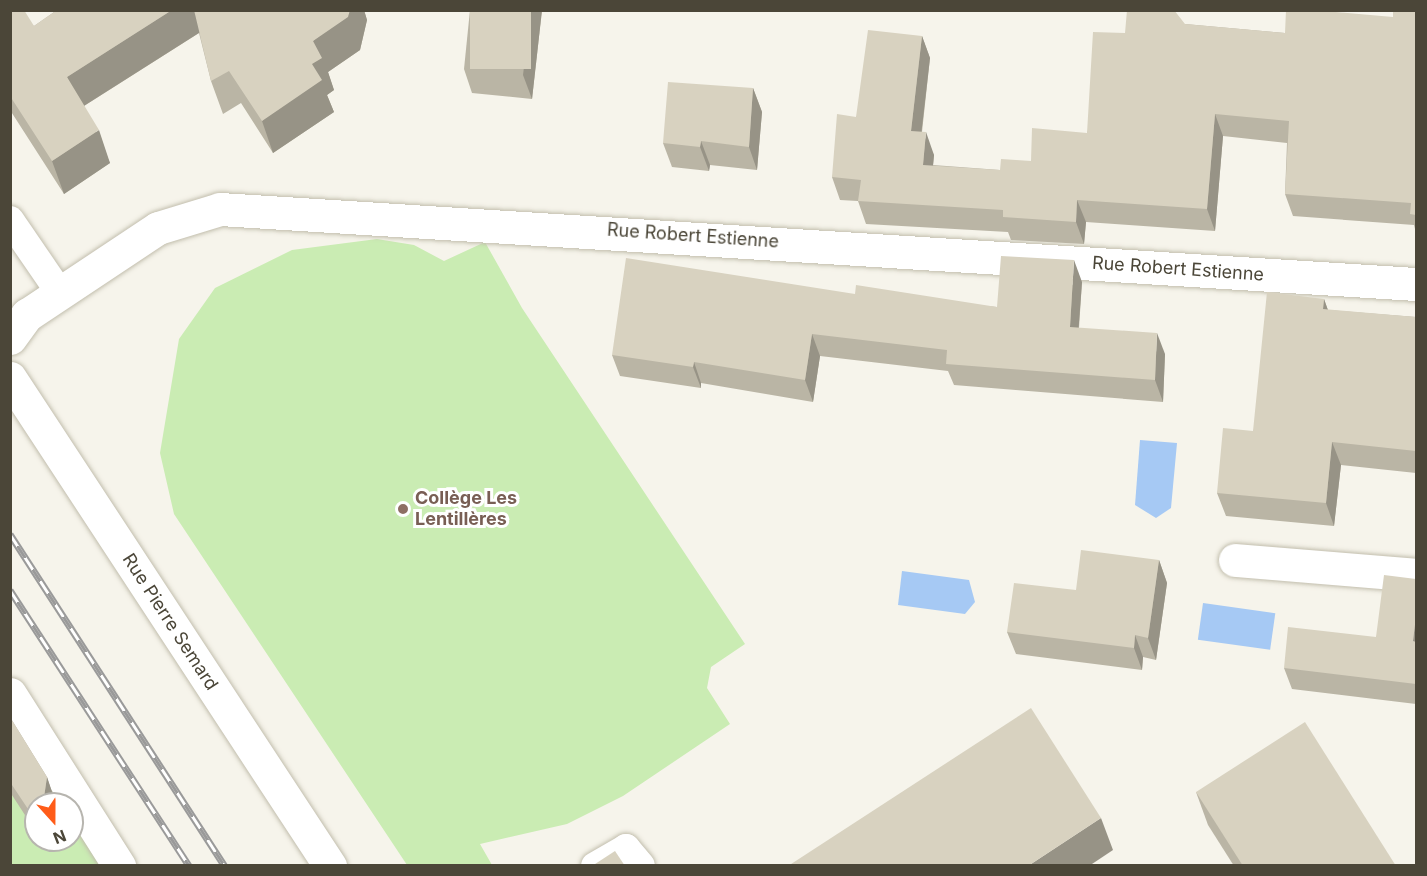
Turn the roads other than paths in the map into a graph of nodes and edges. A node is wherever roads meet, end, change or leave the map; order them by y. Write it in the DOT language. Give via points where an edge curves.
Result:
graph roads {
  1 [pos="10,220"];
  2 [pos="1416,284"];
  3 [pos="60,293"];
  4 [pos="10,338"];
  5 [pos="10,378"];
  6 [pos="1235,560"];
  7 [pos="1416,575"];
  8 [pos="10,694"];
  9 [pos="119,866"];
  10 [pos="330,866"];
  11 [pos="595,866"];
  12 [pos="641,866"];
  1 -- 3 [label="lane"];
  2 -- 3 [label="street, Rue Robert Estienne" via="250,208 220,209 158,228"];
  3 -- 4 [label="street, Rue Robert Estienne" via="27,315"];
  5 -- 10 [label="street, Rue Pierre Semard"];
  6 -- 7 [label="street"];
  8 -- 9 [label="street"];
  11 -- 12 [label="lane" via="626,848"];
}
